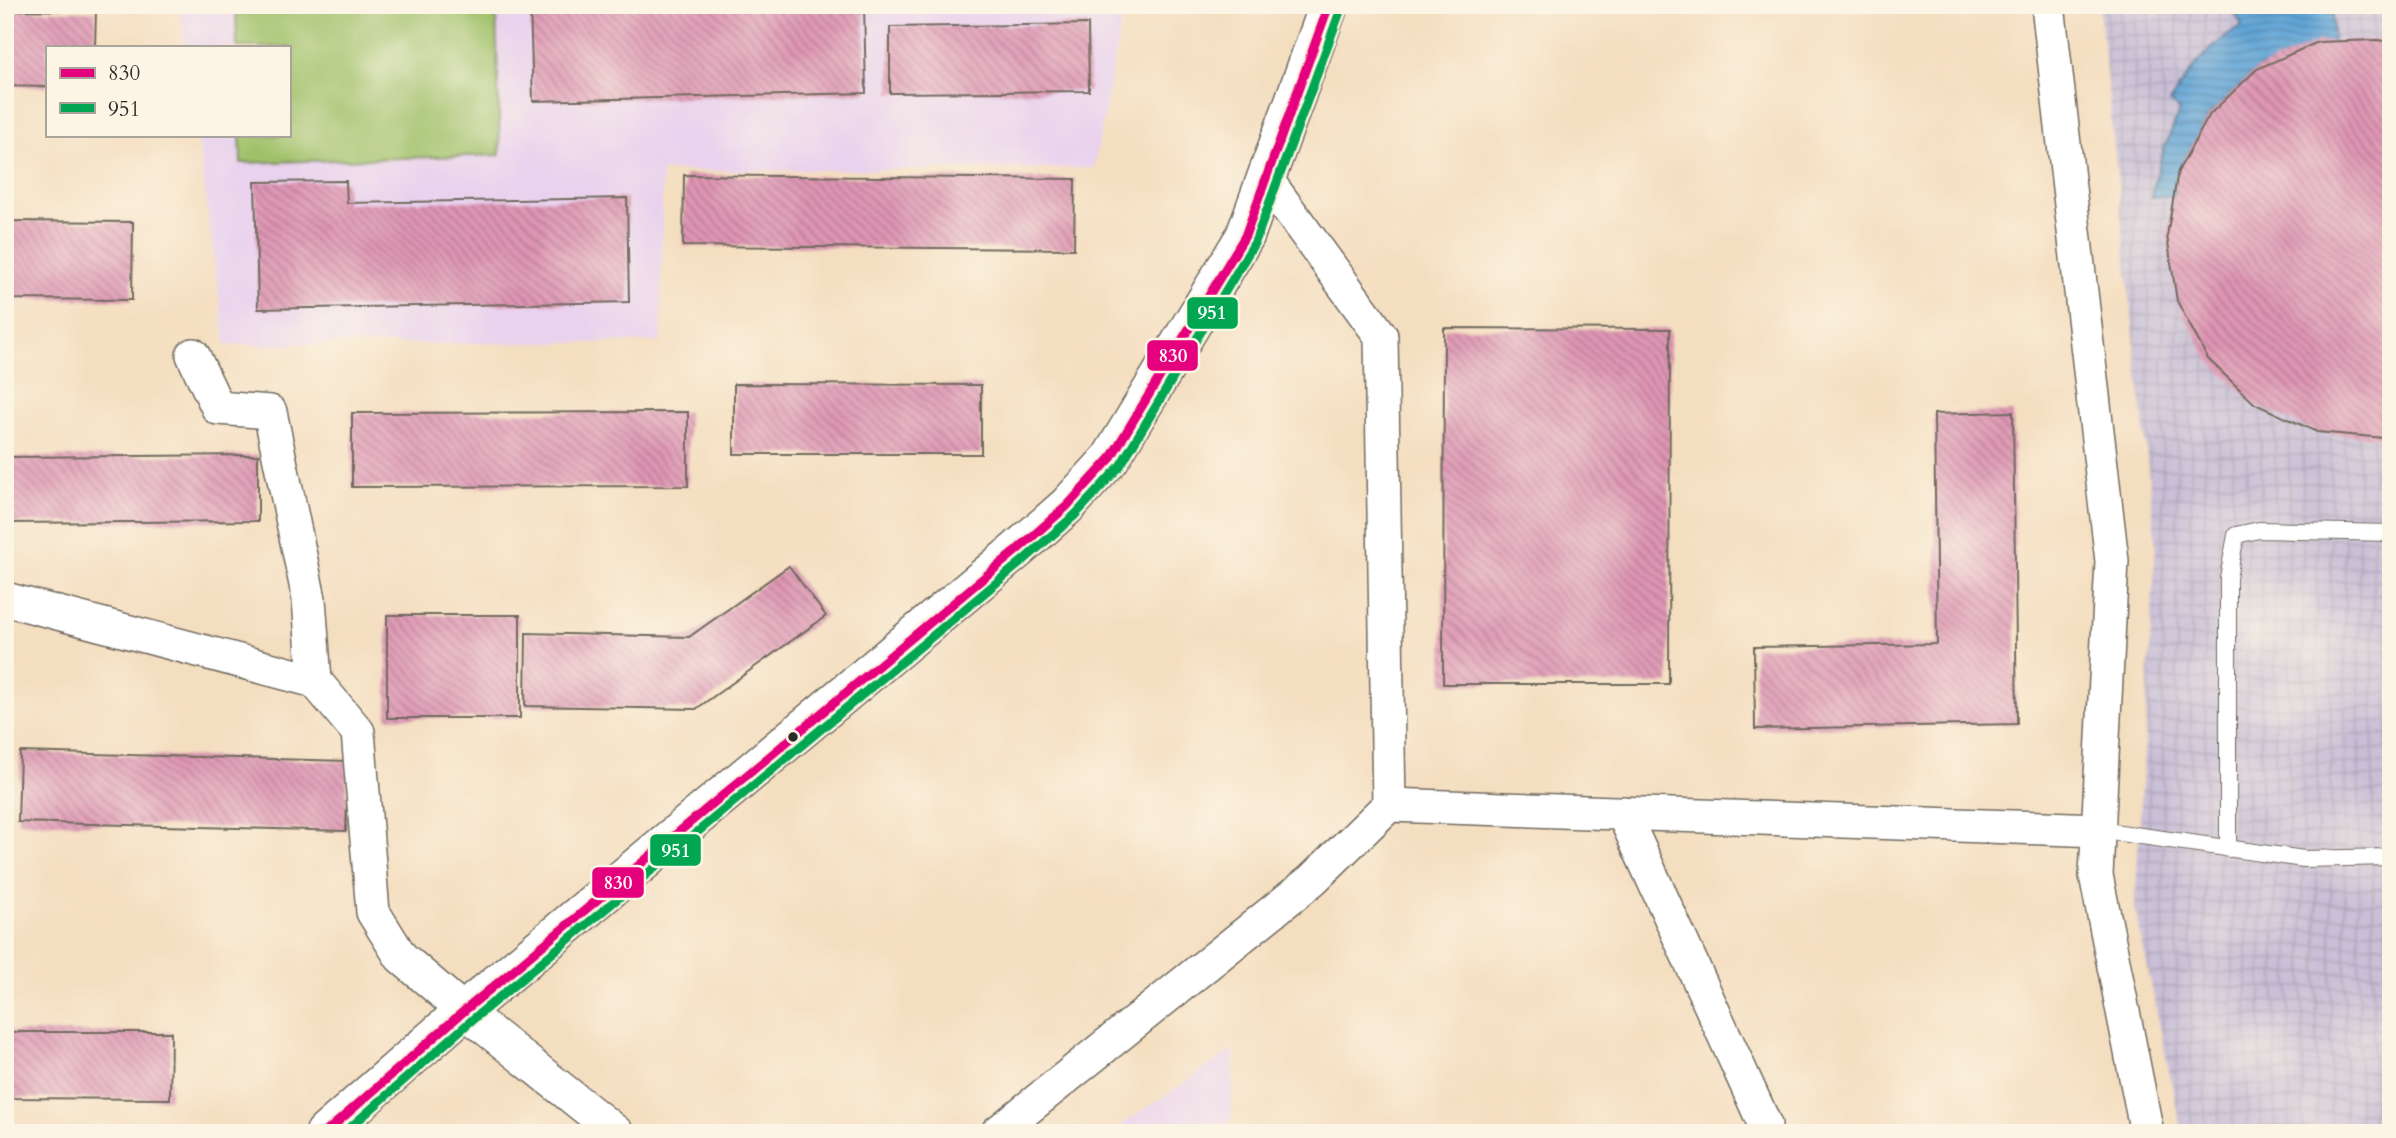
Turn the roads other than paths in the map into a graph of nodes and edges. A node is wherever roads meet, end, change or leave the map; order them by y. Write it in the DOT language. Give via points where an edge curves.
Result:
graph roads {
  1 [pos="1329,5"];
  2 [pos="2048,5"];
  3 [pos="1266,179"];
  4 [pos="192,355"];
  5 [pos="2391,533"];
  6 [pos="5,599"];
  7 [pos="315,681"];
  8 [pos="1389,805"];
  9 [pos="1623,813"];
  10 [pos="2099,830"];
  11 [pos="2228,849"];
  12 [pos="2391,857"];
  13 [pos="464,1011"];
  14 [pos="325,1133"];
  15 [pos="617,1133"];
  16 [pos="997,1133"];
  17 [pos="1765,1133"];
  18 [pos="2147,1133"];
  1 -- 3 [label="street"];
  2 -- 10 [label="street" via="2112,561"];
  3 -- 8 [label="street" via="1381,336"];
  3 -- 13 [label="street" via="1245,236 1110,459 1067,506"];
  4 -- 7 [label="street" via="218,408 270,412 309,599"];
  5 -- 11 [label="lane" via="2259,530 2236,535 2228,578"];
  6 -- 7 [label="street"];
  7 -- 13 [label="street" via="358,732 373,912 401,957"];
  8 -- 9 [label="street"];
  8 -- 16 [label="street" via="1312,880"];
  9 -- 10 [label="street"];
  9 -- 17 [label="street"];
  10 -- 11 [label="lane"];
  10 -- 18 [label="street" via="2096,875"];
  11 -- 12 [label="lane" via="2304,859"];
  13 -- 14 [label="street"];
  13 -- 15 [label="street"];
}
